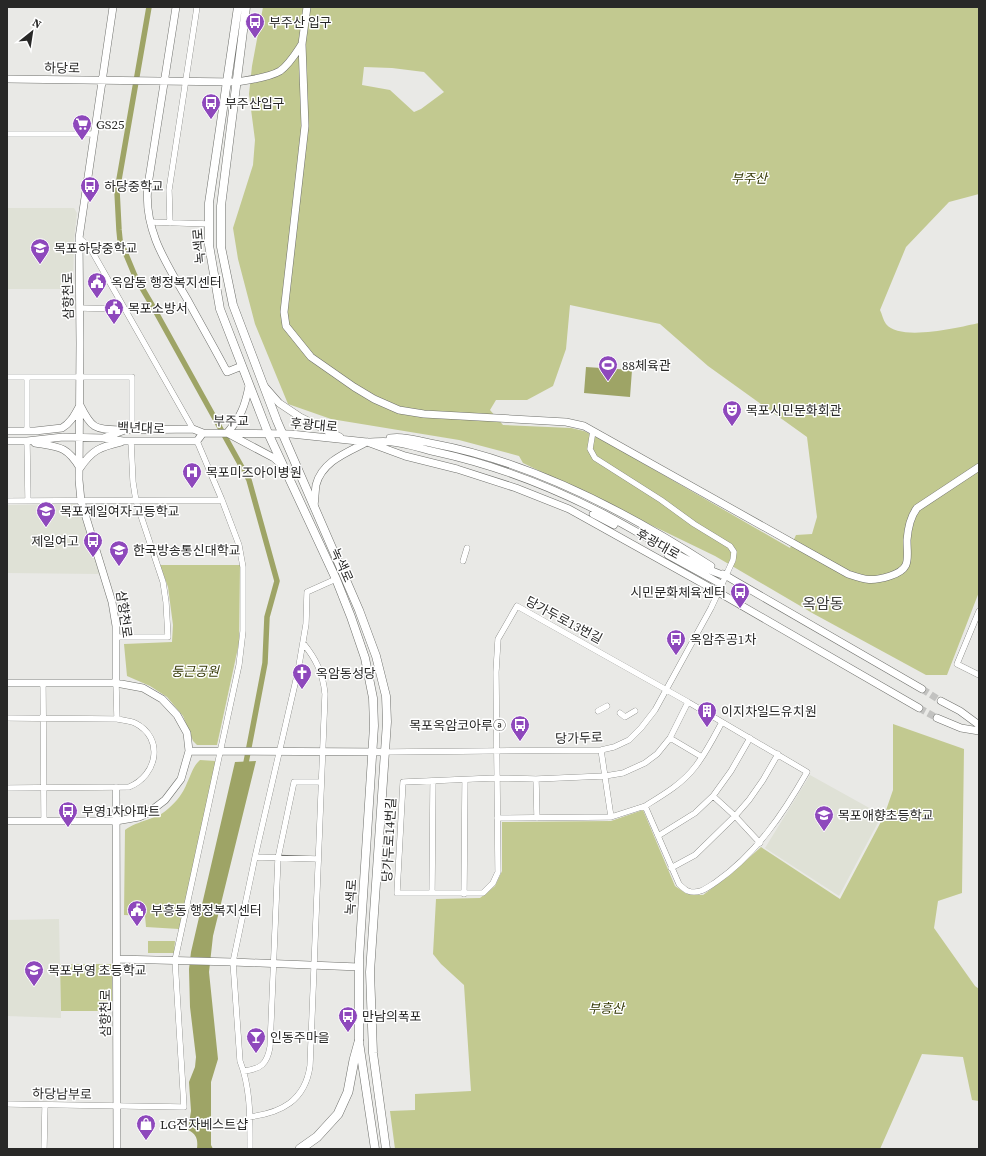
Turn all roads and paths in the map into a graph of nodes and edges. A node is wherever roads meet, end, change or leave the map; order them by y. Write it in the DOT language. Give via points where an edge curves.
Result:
graph roads {
  1 [pos="114,7"];
  2 [pos="176,7"];
  3 [pos="197,7"];
  4 [pos="238,7"];
  5 [pos="246,7"];
  6 [pos="307,7"];
  7 [pos="302,44"];
  8 [pos="7,74"];
  9 [pos="7,79"];
  10 [pos="102,80"];
  11 [pos="163,80"];
  12 [pos="186,81"];
  13 [pos="227,81"];
  14 [pos="236,82"];
  15 [pos="7,134"];
  16 [pos="94,134"];
  17 [pos="150,222"];
  18 [pos="170,223"];
  19 [pos="209,224"];
  20 [pos="79,238"];
  21 [pos="123,306"];
  22 [pos="80,308"];
  23 [pos="242,366"];
  24 [pos="7,377"];
  25 [pos="27,377"];
  26 [pos="80,377"];
  27 [pos="263,385"];
  28 [pos="249,386"];
  29 [pos="80,405"];
  30 [pos="193,429"];
  31 [pos="128,430"];
  32 [pos="7,431"];
  33 [pos="27,431"];
  34 [pos="35,431"];
  35 [pos="593,431"];
  36 [pos="203,433"];
  37 [pos="227,433"];
  38 [pos="259,433"];
  39 [pos="268,433"];
  40 [pos="283,434"];
  41 [pos="63,437"];
  42 [pos="80,437"];
  43 [pos="103,438"];
  44 [pos="197,440"];
  45 [pos="346,440"];
  46 [pos="7,441"];
  47 [pos="27,441"];
  48 [pos="124,441"];
  49 [pos="132,441"];
  50 [pos="367,442"];
  51 [pos="282,465"];
  52 [pos="979,467"];
  53 [pos="80,468"];
  54 [pos="222,500"];
  55 [pos="7,501"];
  56 [pos="28,501"];
  57 [pos="81,501"];
  58 [pos="136,501"];
  59 [pos="314,507"];
  60 [pos="467,548"];
  61 [pos="463,561"];
  62 [pos="725,576"];
  63 [pos="336,579"];
  64 [pos="721,584"];
  65 [pos="718,592"];
  66 [pos="979,615"];
  67 [pos="117,637"];
  68 [pos="303,643"];
  69 [pos="979,675"];
  70 [pos="7,683"];
  71 [pos="43,683"];
  72 [pos="116,683"];
  73 [pos="667,690"];
  74 [pos="922,690"];
  75 [pos="941,701"];
  76 [pos="688,702"];
  77 [pos="607,706"];
  78 [pos="919,708"];
  79 [pos="598,712"];
  80 [pos="635,712"];
  81 [pos="620,713"];
  82 [pos="7,718"];
  83 [pos="43,718"];
  84 [pos="937,718"];
  85 [pos="117,719"];
  86 [pos="722,722"];
  87 [pos="979,725"];
  88 [pos="979,731"];
  89 [pos="670,738"];
  90 [pos="750,738"];
  91 [pos="496,750"];
  92 [pos="601,750"];
  93 [pos="189,751"];
  94 [pos="222,751"];
  95 [pos="276,751"];
  96 [pos="323,752"];
  97 [pos="372,752"];
  98 [pos="385,752"];
  99 [pos="778,754"];
  100 [pos="702,757"];
  101 [pos="605,776"];
  102 [pos="496,778"];
  103 [pos="536,779"];
  104 [pos="465,780"];
  105 [pos="433,781"];
  106 [pos="321,782"];
  107 [pos="7,788"];
  108 [pos="44,788"];
  109 [pos="116,788"];
  110 [pos="713,796"];
  111 [pos="644,806"];
  112 [pos="735,816"];
  113 [pos="611,817"];
  114 [pos="497,818"];
  115 [pos="537,818"];
  116 [pos="7,821"];
  117 [pos="44,821"];
  118 [pos="116,821"];
  119 [pos="658,836"];
  120 [pos="760,842"];
  121 [pos="255,857"];
  122 [pos="278,858"];
  123 [pos="318,859"];
  124 [pos="671,868"];
  125 [pos="432,893"];
  126 [pos="464,894"];
  127 [pos="117,959"];
  128 [pos="177,960"];
  129 [pos="231,962"];
  130 [pos="274,963"];
  131 [pos="314,965"];
  132 [pos="359,967"];
  133 [pos="359,1042"];
  134 [pos="244,1072"];
  135 [pos="7,1104"];
  136 [pos="45,1105"];
  137 [pos="117,1106"];
  138 [pos="249,1117"];
  139 [pos="44,1149"];
  140 [pos="117,1149"];
  141 [pos="250,1149"];
  142 [pos="300,1149"];
  143 [pos="375,1149"];
  144 [pos="386,1149"];
  1 -- 10 [label="street, 삼향천로"];
  2 -- 11 [label="street"];
  3 -- 12 [label="street"];
  4 -- 13 [label="main road, 녹색로"];
  5 -- 14 [label="main road, 녹색로"];
  6 -- 7 [label="street"];
  7 -- 14 [label="street" via="279,72 258,79"];
  7 -- 35 [label="street" via="305,126 284,312 286,326 296,340 311,356 354,387 400,410 424,414 566,422"];
  8 -- 9 [label="street"];
  9 -- 10 [label="street, 하당로"];
  10 -- 11 [label="street, 하당로"];
  10 -- 16 [label="street, 삼향천로"];
  11 -- 12 [label="street"];
  11 -- 17 [label="street" via="146,196"];
  12 -- 13 [label="street"];
  12 -- 18 [label="street" via="169,190"];
  13 -- 14 [label="street"];
  13 -- 19 [label="main road, 녹색로" via="208,203"];
  14 -- 27 [label="main road, 녹색로" via="220,206 221,247 232,306"];
  15 -- 16 [label="street"];
  16 -- 20 [label="street, 삼향천로"];
  17 -- 18 [label="street"];
  17 -- 23 [label="street" via="160,252 227,372"];
  18 -- 19 [label="street"];
  19 -- 23 [label="main road, 녹색로" via="209,245 220,309"];
  20 -- 21 [label="street" via="89,246"];
  20 -- 22 [label="street, 삼향천로"];
  21 -- 22 [label="street" via="115,309"];
  21 -- 30 [label="street"];
  22 -- 26 [label="street, 삼향천로"];
  23 -- 28 [label="main road, 녹색로"];
  24 -- 25 [label="street"];
  25 -- 26 [label="street"];
  25 -- 33 [label="street"];
  26 -- 29 [label="street, 삼향천로"];
  26 -- 31 [label="street" via="132,377"];
  27 -- 40 [label="main road, 녹색로"];
  27 -- 45 [label="street" via="279,404"];
  28 -- 37 [label="street" via="240,416"];
  28 -- 39 [label="main road, 녹색로"];
  29 -- 31 [label="street" via="92,425 104,429"];
  29 -- 34 [label="street" via="70,422 62,428"];
  29 -- 42 [label="street, 삼향천로"];
  30 -- 31 [label="street, 백년대로"];
  30 -- 36 [label="street"];
  31 -- 43 [label="street, 백년대로"];
  32 -- 33 [label="street"];
  33 -- 34 [label="street"];
  34 -- 41 [label="street"];
  35 -- 52 [label="street" via="848,574 866,580 878,580 899,573 906,566 909,523 914,511"];
  35 -- 62 [label="street, 당가두로" via="590,449 594,458 730,546 734,552 733,560"];
  36 -- 37 [label="street, 부주교"];
  36 -- 44 [label="street"];
  37 -- 38 [label="street, 부주교"];
  37 -- 51 [label="street" via="264,452"];
  38 -- 39 [label="street, 후광대로"];
  39 -- 40 [label="street, 후광대로"];
  39 -- 51 [label="main road, 녹색로"];
  40 -- 45 [label="street, 후광대로"];
  40 -- 59 [label="main road, 녹색로"];
  41 -- 42 [label="street"];
  41 -- 47 [label="street"];
  42 -- 43 [label="street"];
  42 -- 53 [label="street, 삼향천로"];
  43 -- 48 [label="street, 백년대로"];
  44 -- 49 [label="street, 백년대로"];
  44 -- 54 [label="street"];
  45 -- 50 [label="street, 후광대로"];
  46 -- 47 [label="street"];
  47 -- 53 [label="street" via="60,448 70,454"];
  47 -- 56 [label="street"];
  48 -- 49 [label="street, 백년대로"];
  48 -- 53 [label="street" via="94,451"];
  49 -- 58 [label="street"];
  50 -- 59 [label="street" via="332,461 321,472"];
  50 -- 62 [label="street, 후광대로" via="393,442 461,458 520,476 558,491 660,546"];
  50 -- 64 [label="street, 후광대로" via="460,461 512,478 561,498 609,522"];
  50 -- 65 [label="street, 후광대로" via="405,456 516,488 569,509"];
  51 -- 63 [label="main road, 녹색로"];
  53 -- 57 [label="street, 삼향천로"];
  54 -- 58 [label="street"];
  54 -- 94 [label="street" via="239,545 244,567 244,603 241,655"];
  55 -- 56 [label="street"];
  56 -- 57 [label="street"];
  57 -- 58 [label="street"];
  57 -- 67 [label="street, 삼향천로" via="109,589"];
  58 -- 67 [label="street" via="163,582 168,637"];
  59 -- 98 [label="main road, 녹색로" via="376,656 386,696"];
  60 -- 61 [label="street"];
  62 -- 64 [label="street, 당가두로"];
  62 -- 74 [label="street, 후광대로"];
  63 -- 68 [label="street" via="307,592"];
  63 -- 97 [label="main road, 녹색로" via="365,658 373,698"];
  64 -- 65 [label="street, 당가두로"];
  65 -- 73 [label="street, 당가두로"];
  65 -- 78 [label="street, 후광대로"];
  66 -- 69 [label="street" via="957,664"];
  67 -- 72 [label="street, 삼향천로"];
  68 -- 95 [label="street"];
  68 -- 96 [label="street" via="316,661 323,678"];
  70 -- 71 [label="street"];
  71 -- 72 [label="street"];
  71 -- 83 [label="street"];
  72 -- 85 [label="street"];
  72 -- 93 [label="street" via="143,688 165,701 187,733"];
  73 -- 76 [label="street"];
  73 -- 91 [label="street, 당가두로13번길" via="517,606 498,639"];
  73 -- 92 [label="street, 당가두로" via="655,710 629,740"];
  75 -- 87 [label="street"];
  76 -- 86 [label="street"];
  76 -- 89 [label="street"];
  77 -- 79 [label="street"];
  80 -- 81 [label="street" via="625,717"];
  82 -- 83 [label="street"];
  83 -- 85 [label="street"];
  83 -- 108 [label="street"];
  84 -- 88 [label="street" via="961,728"];
  85 -- 109 [label="street" via="135,723 144,730 151,740 154,755 150,768 143,778 129,787"];
  86 -- 90 [label="street"];
  86 -- 100 [label="street"];
  89 -- 100 [label="street"];
  89 -- 101 [label="street" via="657,754 645,763 623,773"];
  90 -- 99 [label="street"];
  90 -- 110 [label="street"];
  91 -- 92 [label="street, 당가두로"];
  91 -- 98 [label="street, 당가두로"];
  91 -- 102 [label="street"];
  92 -- 101 [label="street"];
  93 -- 94 [label="street"];
  93 -- 118 [label="street" via="181,779 165,800 139,817"];
  94 -- 95 [label="street"];
  94 -- 128 [label="street"];
  95 -- 96 [label="street"];
  95 -- 121 [label="street"];
  96 -- 97 [label="street"];
  96 -- 106 [label="street"];
  97 -- 98 [label="street"];
  97 -- 132 [label="main road, 녹색로"];
  98 -- 144 [label="main road, 녹색로" via="370,972 373,1053"];
  99 -- 112 [label="street" via="763,780"];
  99 -- 120 [label="street" via="807,772"];
  100 -- 111 [label="street" via="679,784"];
  101 -- 103 [label="street"];
  101 -- 113 [label="street"];
  102 -- 103 [label="street"];
  102 -- 104 [label="street, 당가두로14번길"];
  102 -- 114 [label="street, 당가두로14번길"];
  103 -- 115 [label="street"];
  104 -- 105 [label="street, 당가두로14번길"];
  104 -- 126 [label="street"];
  105 -- 125 [label="street"];
  105 -- 125 [label="street, 당가두로14번길" via="403,782 397,893"];
  106 -- 122 [label="street" via="294,782"];
  106 -- 123 [label="street"];
  107 -- 108 [label="street"];
  108 -- 109 [label="street"];
  108 -- 117 [label="street"];
  109 -- 118 [label="street, 삼향천로"];
  110 -- 112 [label="street"];
  110 -- 119 [label="street" via="695,813"];
  111 -- 113 [label="street"];
  111 -- 119 [label="street"];
  112 -- 120 [label="street"];
  112 -- 124 [label="street" via="695,855"];
  113 -- 115 [label="street"];
  114 -- 115 [label="street"];
  114 -- 126 [label="street, 당가두로14번길" via="498,872 493,883 483,893"];
  116 -- 117 [label="street"];
  117 -- 118 [label="street"];
  118 -- 127 [label="street, 삼향천로"];
  119 -- 124 [label="street"];
  120 -- 124 [label="street" via="731,871 702,891 689,892 678,884"];
  121 -- 122 [label="street"];
  121 -- 129 [label="street"];
  122 -- 123 [label="street"];
  122 -- 130 [label="street"];
  123 -- 131 [label="street"];
  125 -- 126 [label="street, 당가두로14번길"];
  127 -- 128 [label="street"];
  127 -- 137 [label="street, 삼향천로"];
  128 -- 129 [label="street"];
  128 -- 137 [label="street, 하당남부로" via="184,1107"];
  129 -- 130 [label="street"];
  129 -- 134 [label="street" via="240,1061"];
  130 -- 131 [label="street"];
  130 -- 134 [label="street" via="269,1054 265,1063 257,1070"];
  131 -- 132 [label="street"];
  131 -- 138 [label="street" via="310,1064 307,1079 298,1094 284,1107"];
  132 -- 133 [label="main road, 녹색로"];
  133 -- 142 [label="main road" via="348,1092 338,1114 320,1134"];
  133 -- 143 [label="main road, 녹색로"];
  134 -- 138 [label="street" via="248,1089"];
  135 -- 136 [label="street, 하당남부로"];
  136 -- 137 [label="street, 하당남부로"];
  136 -- 139 [label="street"];
  137 -- 140 [label="street, 삼향천로"];
  138 -- 141 [label="street"];
}
